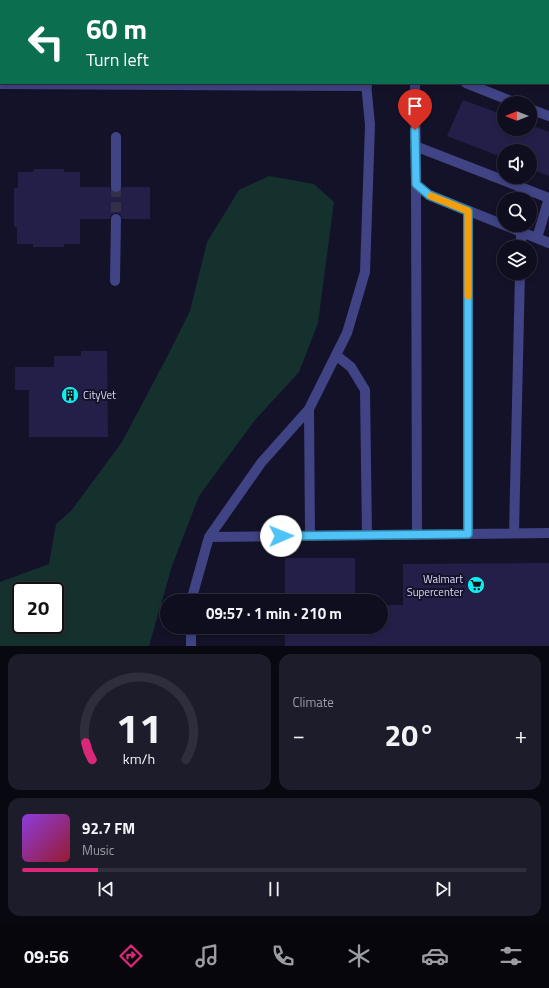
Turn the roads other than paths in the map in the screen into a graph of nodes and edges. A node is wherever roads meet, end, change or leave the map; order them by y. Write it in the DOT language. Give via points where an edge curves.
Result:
graph roads {
  1 [pos="0,84"];
  2 [pos="160,84"];
  3 [pos="367,84"];
  4 [pos="415,84"];
  5 [pos="468,84"];
  6 [pos="498,96"];
  7 [pos="537,111"];
  8 [pos="549,116"];
  9 [pos="116,137"];
  10 [pos="416,146"];
  11 [pos="416,184"];
  12 [pos="116,187"];
  13 [pos="549,198"];
  14 [pos="468,211"];
  15 [pos="116,219"];
  16 [pos="497,222"];
  17 [pos="521,232"];
  18 [pos="537,238"];
  19 [pos="521,240"];
  20 [pos="549,243"];
  21 [pos="520,280"];
  22 [pos="115,281"];
  23 [pos="337,356"];
  24 [pos="309,409"];
  25 [pos="514,533"];
  26 [pos="549,533"];
  27 [pos="417,534"];
  28 [pos="468,534"];
  29 [pos="310,535"];
  30 [pos="367,535"];
  31 [pos="209,536"];
  32 [pos="193,594"];
  33 [pos="191,634"];
  34 [pos="191,646"];
  1 -- 2 [label="lane"];
  2 -- 3 [label="lane"];
  3 -- 23 [label="lane" via="370,125 365,272 347,333"];
  4 -- 10 [label="lane"];
  5 -- 6 [label="lane"];
  7 -- 8 [label="lane"];
  9 -- 12 [label="lane"];
  10 -- 11 [label="lane"];
  10 -- 13 [label="lane"];
  11 -- 14 [label="lane" via="429,195"];
  11 -- 27 [label="lane"];
  13 -- 18 [label="lane"];
  14 -- 16 [label="lane"];
  14 -- 28 [label="lane"];
  15 -- 22 [label="lane"];
  17 -- 18 [label="lane"];
  17 -- 19 [label="lane"];
  18 -- 20 [label="lane"];
  21 -- 25 [label="lane"];
  23 -- 24 [label="lane"];
  23 -- 30 [label="lane" via="351,367 365,390"];
  24 -- 29 [label="lane"];
  24 -- 31 [label="lane" via="261,463"];
  25 -- 26 [label="lane"];
  25 -- 28 [label="lane"];
  27 -- 28 [label="lane"];
  27 -- 30 [label="lane"];
  29 -- 30 [label="lane"];
  29 -- 31 [label="lane"];
  31 -- 32 [label="lane"];
  33 -- 34 [label="lane"];
}
